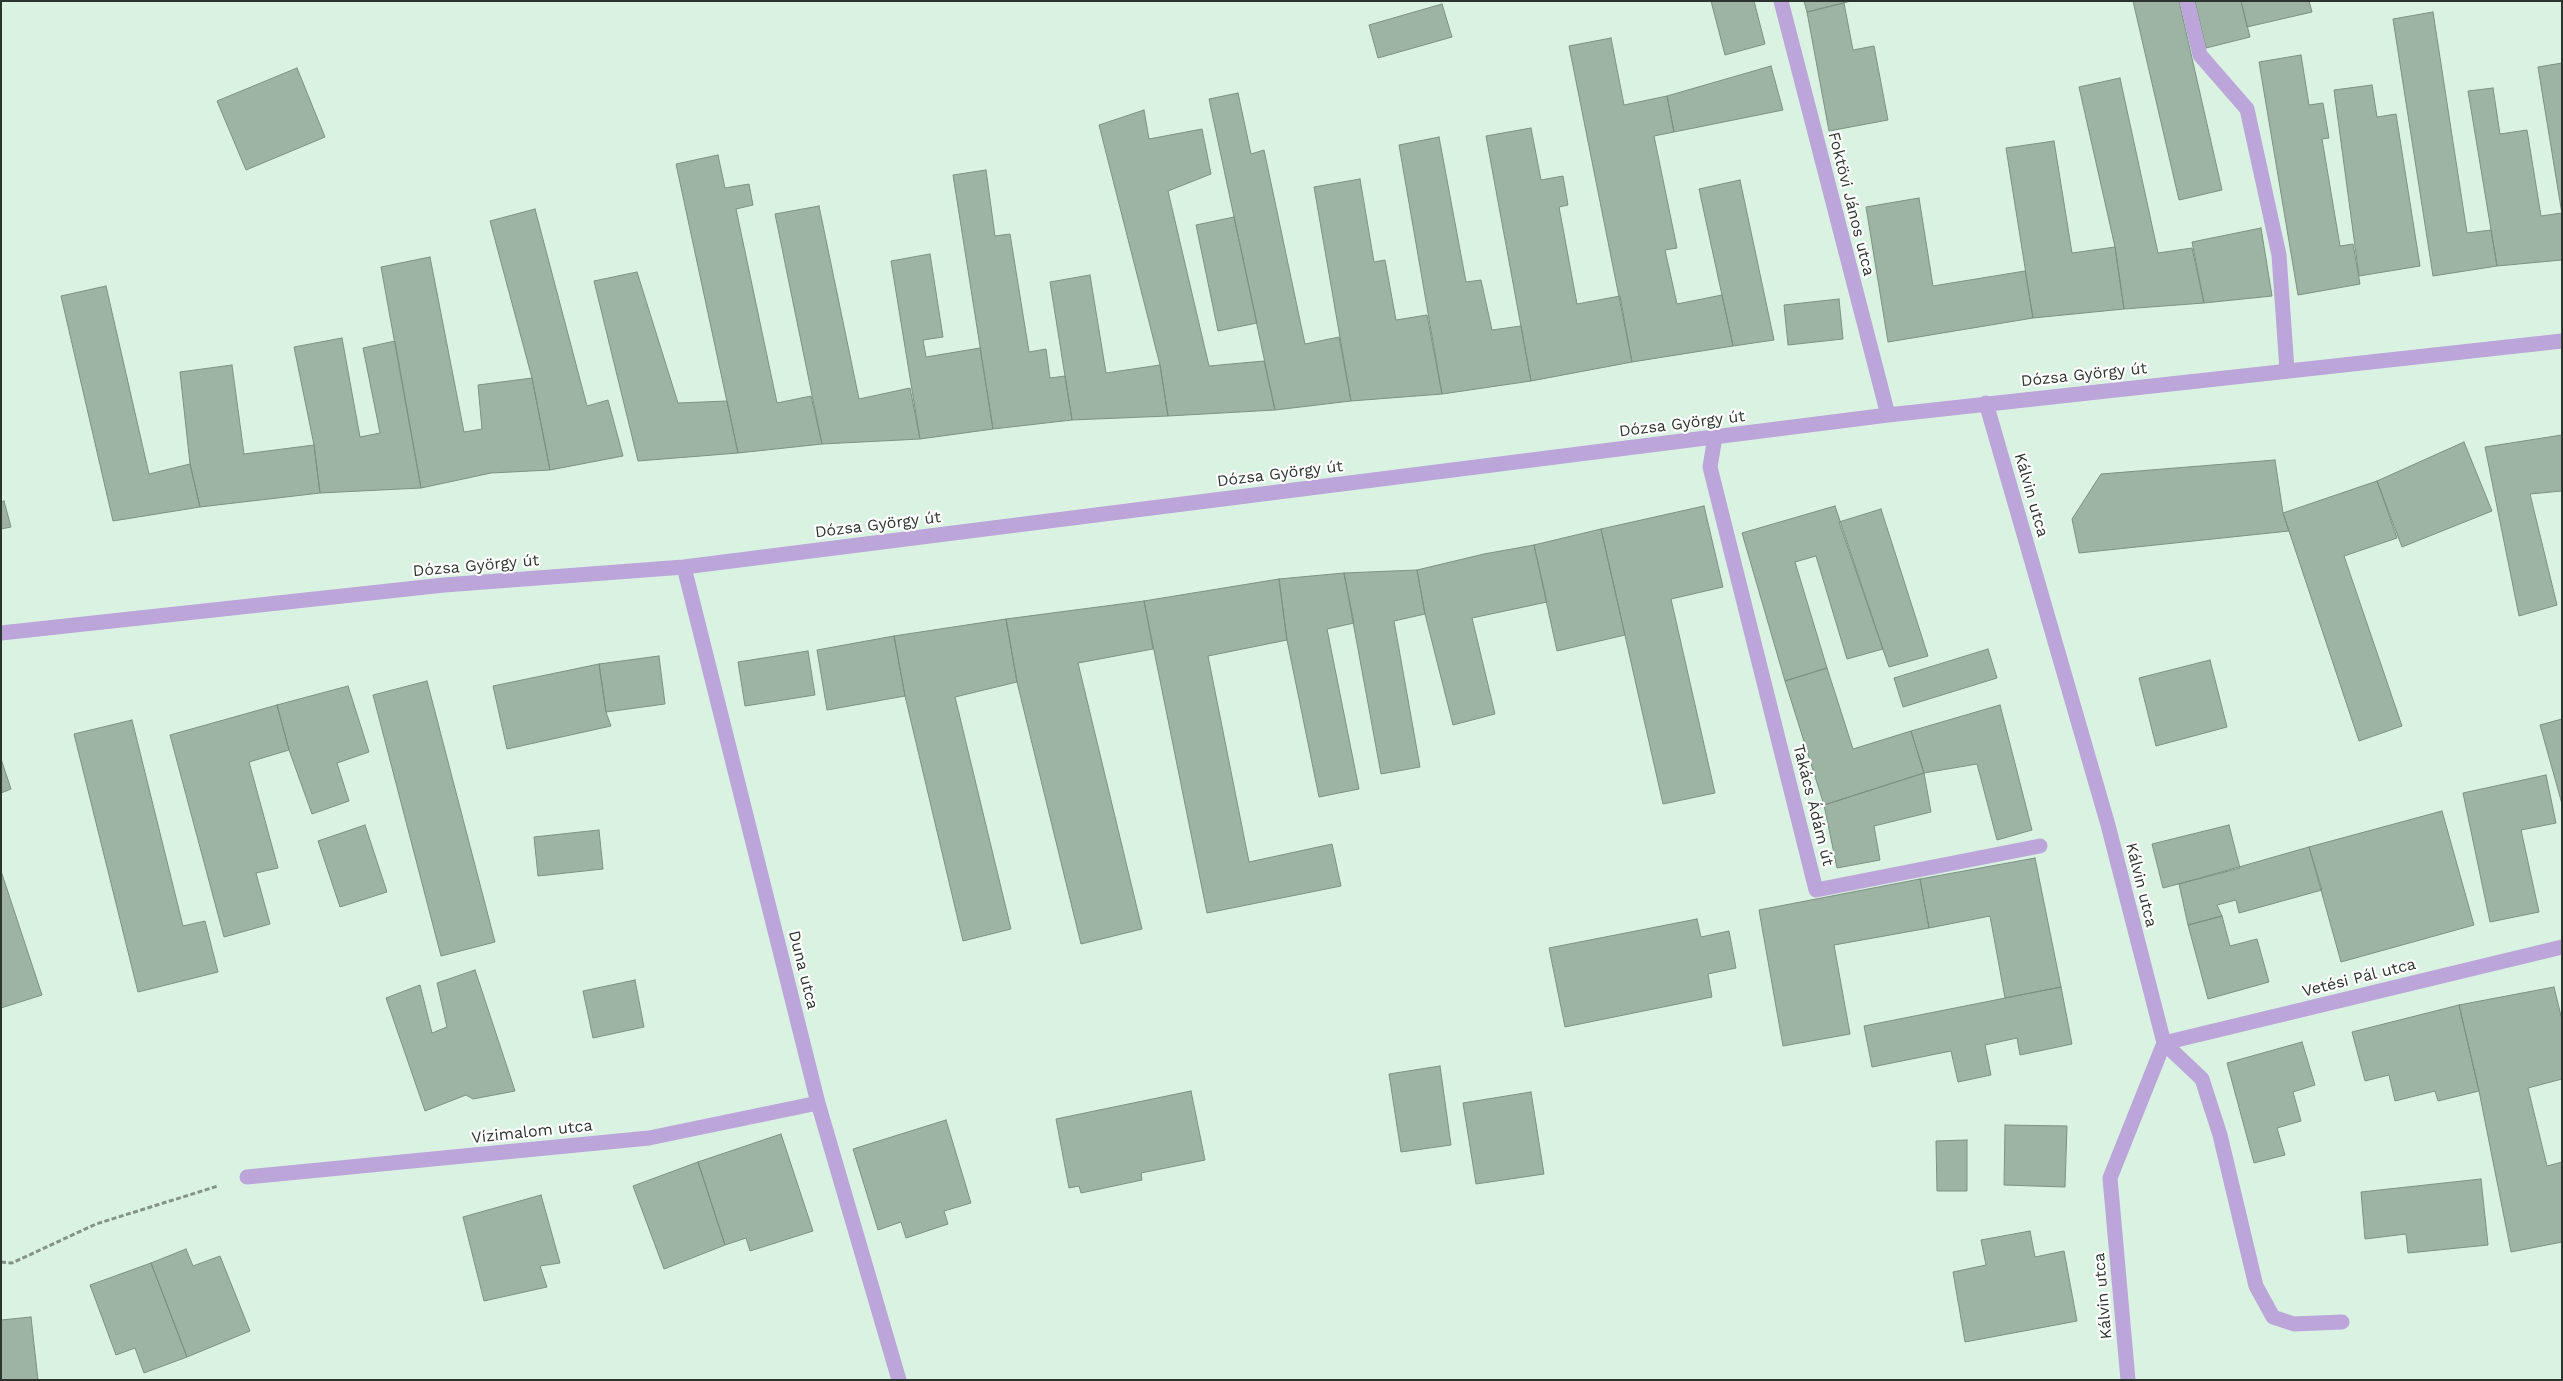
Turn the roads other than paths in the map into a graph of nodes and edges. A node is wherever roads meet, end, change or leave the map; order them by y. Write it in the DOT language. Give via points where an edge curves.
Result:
graph roads {
  1 [pos="1781,1"];
  2 [pos="2187,1"];
  3 [pos="2562,341"];
  4 [pos="2287,370"];
  5 [pos="1986,403"];
  6 [pos="1888,415"];
  7 [pos="1715,437"];
  8 [pos="684,567"];
  9 [pos="1,633"];
  10 [pos="2040,846"];
  11 [pos="2562,947"];
  12 [pos="2164,1043"];
  13 [pos="818,1103"];
  14 [pos="248,1177"];
  15 [pos="2342,1322"];
  16 [pos="898,1380"];
  17 [pos="2128,1380"];
  1 -- 6 [label="street, Foktövi János utca"];
  2 -- 4 [label="street" via="2200,55 2247,109 2279,255"];
  3 -- 4 [label="street, Dózsa György út"];
  4 -- 5 [label="street, Dózsa György út"];
  5 -- 6 [label="street, Dózsa György út"];
  5 -- 12 [label="street, Kálvin utca" via="2108,825"];
  6 -- 7 [label="street, Dózsa György út"];
  7 -- 8 [label="street, Dózsa György út"];
  7 -- 10 [label="street, Takács Ádám út" via="1710,467 1816,890"];
  8 -- 9 [label="street, Dózsa György út" via="444,585"];
  8 -- 13 [label="street, Duna utca"];
  11 -- 12 [label="street, Vetési Pál utca"];
  12 -- 15 [label="street" via="2202,1080 2220,1135 2256,1286 2273,1316 2294,1324"];
  12 -- 17 [label="street, Kálvin utca" via="2110,1178"];
  13 -- 14 [label="street, Vízimalom utca" via="649,1138"];
  13 -- 16 [label="street, Duna utca"];
}
